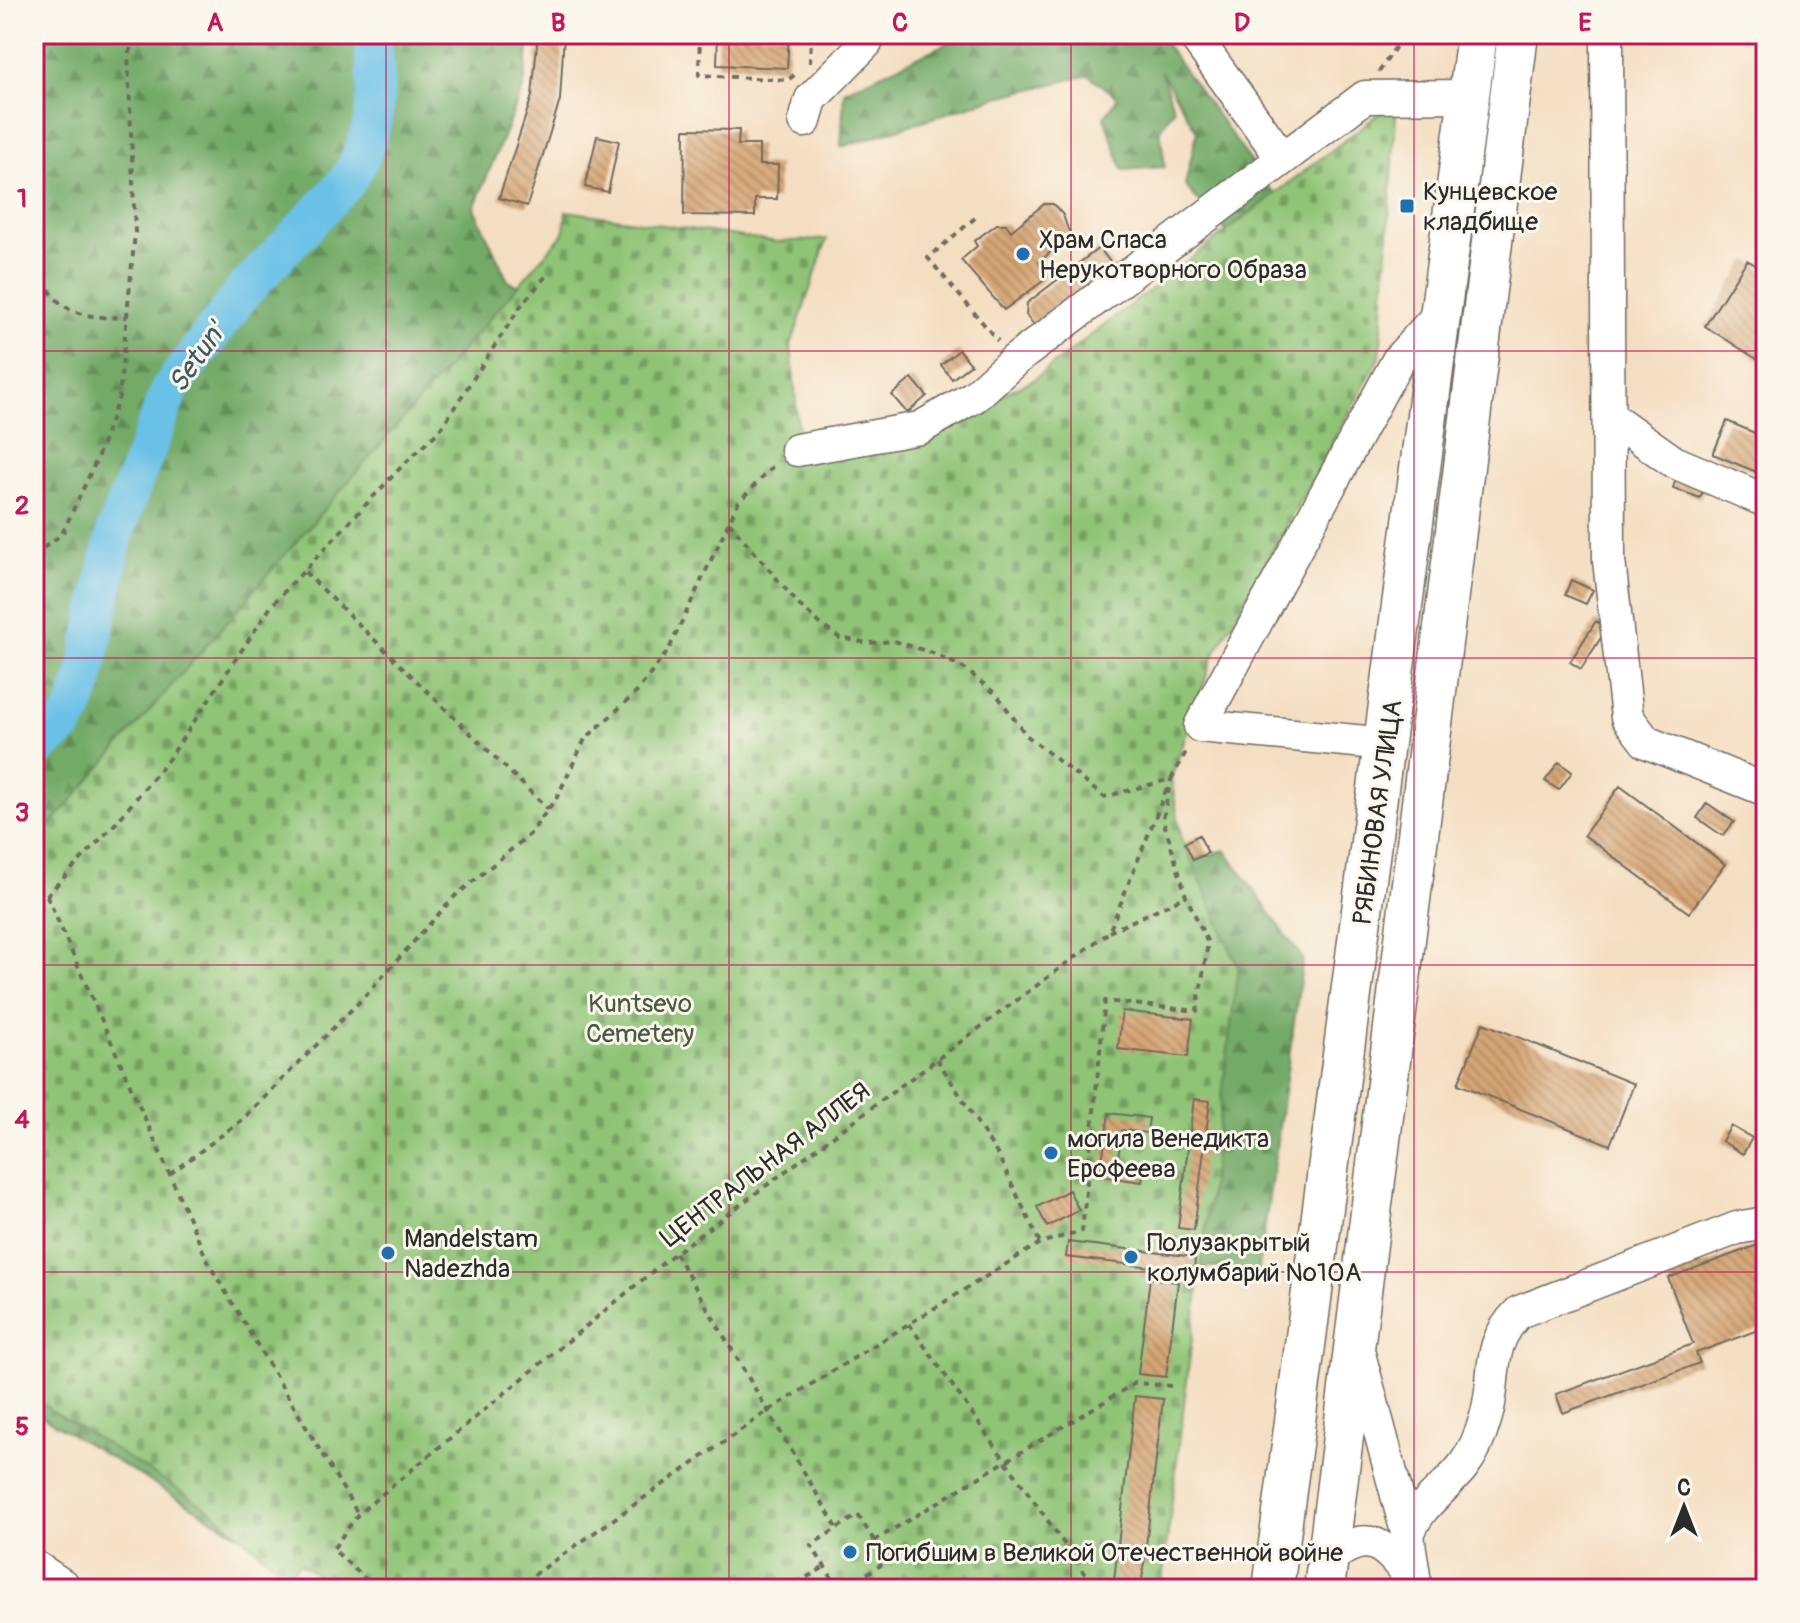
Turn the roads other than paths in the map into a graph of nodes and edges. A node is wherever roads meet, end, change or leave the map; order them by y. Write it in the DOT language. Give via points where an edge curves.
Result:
graph roads {
  1 [pos="867,34"];
  2 [pos="1193,34"];
  3 [pos="1477,34"];
  4 [pos="1518,34"];
  5 [pos="1607,34"];
  6 [pos="1469,96"];
  7 [pos="805,121"];
  8 [pos="1282,158"];
  9 [pos="1443,310"];
  10 [pos="1609,416"];
  11 [pos="797,450"];
  12 [pos="1766,501"];
  13 [pos="1386,744"];
  14 [pos="1766,790"];
  15 [pos="1766,1223"];
  16 [pos="1355,1339"];
  17 [pos="1408,1536"];
  18 [pos="34,1571"];
  19 [pos="1326,1575"];
  20 [pos="1414,1584"];
  21 [pos="61,1589"];
  22 [pos="1273,1589"];
  1 -- 7 [label="lane" via="866,43 811,99"];
  2 -- 8 [label="lane"];
  3 -- 6 [label="main road, РЯБИНОВАЯ УЛИЦА"];
  4 -- 16 [label="main road, РЯБИНОВАЯ УЛИЦА"];
  5 -- 10 [label="lane"];
  6 -- 8 [label="lane" via="1365,97"];
  6 -- 9 [label="main road, РЯБИНОВАЯ УЛИЦА"];
  8 -- 11 [label="lane" via="952,410 920,428"];
  9 -- 13 [label="main road, РЯБИНОВАЯ УЛИЦА"];
  9 -- 13 [label="lane" via="1398,360 1200,726"];
  10 -- 12 [label="lane" via="1674,462"];
  10 -- 14 [label="lane" via="1609,561 1627,717 1646,742"];
  13 -- 22 [label="main road, РЯБИНОВАЯ УЛИЦА"];
  15 -- 17 [label="lane" via="1737,1228 1519,1312 1503,1328 1494,1352 1486,1419 1466,1463 1412,1521"];
  16 -- 17 [label="lane"];
  16 -- 19 [label="main road, РЯБИНОВАЯ УЛИЦА"];
  17 -- 20 [label="lane"];
  18 -- 21 [label="main road"];
  19 -- 20 [label="lane" via="1342,1548 1364,1541 1386,1547"];
}
